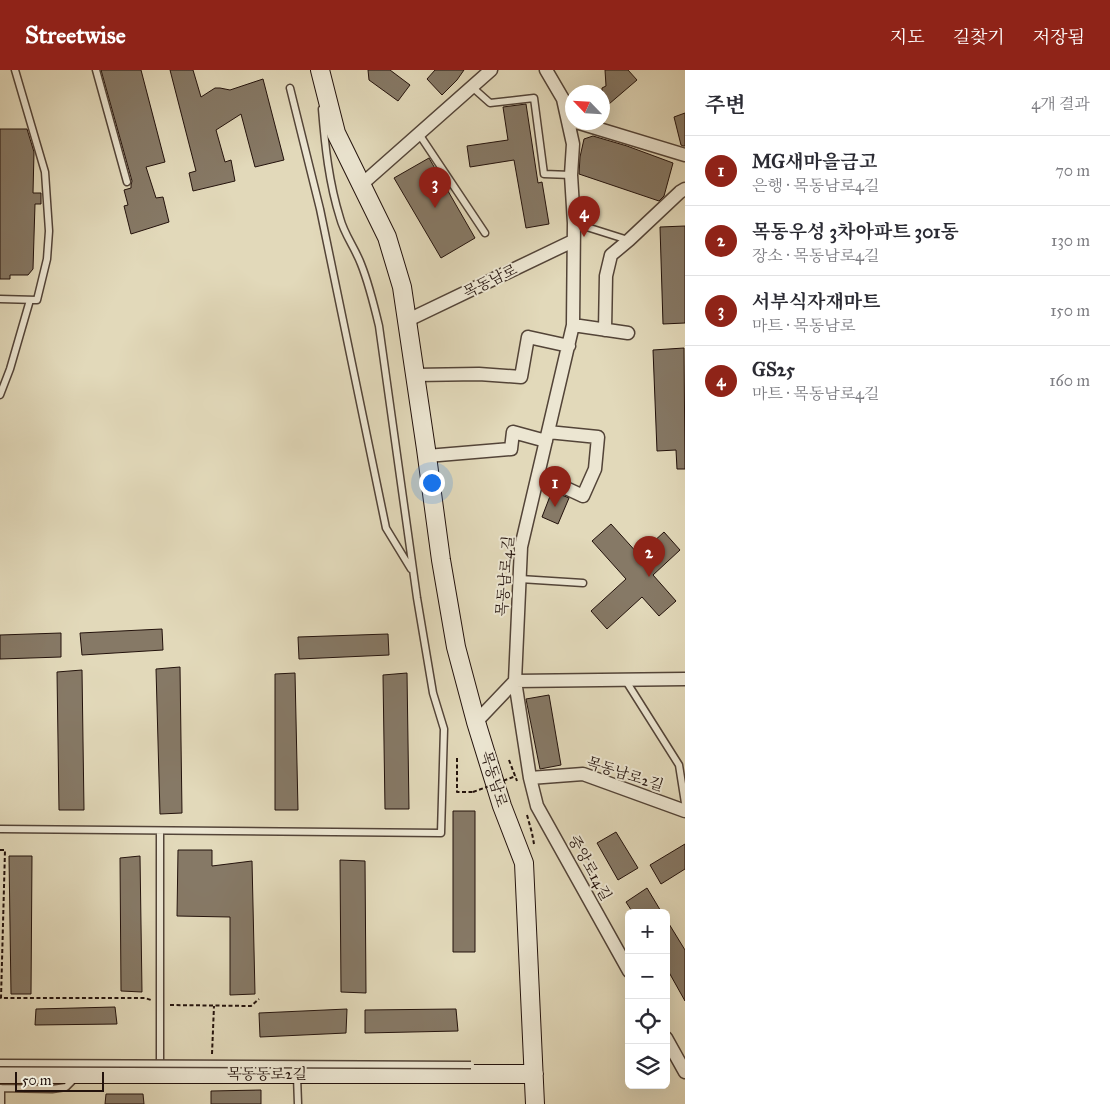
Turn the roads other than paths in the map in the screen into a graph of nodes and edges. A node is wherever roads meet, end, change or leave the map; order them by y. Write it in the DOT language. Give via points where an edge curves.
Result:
graph roads {
  1 [pos="15,70"];
  2 [pos="96,70"];
  3 [pos="320,70"];
  4 [pos="491,70"];
  5 [pos="546,70"];
  6 [pos="472,87"];
  7 [pos="290,88"];
  8 [pos="565,104"];
  9 [pos="573,130"];
  10 [pos="602,130"];
  11 [pos="419,134"];
  12 [pos="685,155"];
  13 [pos="571,175"];
  14 [pos="127,182"];
  15 [pos="361,185"];
  16 [pos="685,189"];
  17 [pos="574,223"];
  18 [pos="485,233"];
  19 [pos="629,240"];
  20 [pos="574,241"];
  21 [pos="0,299"];
  22 [pos="30,300"];
  23 [pos="406,321"];
  24 [pos="574,325"];
  25 [pos="605,330"];
  26 [pos="628,333"];
  27 [pos="568,346"];
  28 [pos="415,375"];
  29 [pos="0,395"];
  30 [pos="547,436"];
  31 [pos="427,456"];
  32 [pos="538,475"];
  33 [pos="413,572"];
  34 [pos="520,579"];
  35 [pos="583,583"];
  36 [pos="685,678"];
  37 [pos="625,680"];
  38 [pos="515,682"];
  39 [pos="476,722"];
  40 [pos="530,778"];
  41 [pos="685,803"];
  42 [pos="685,811"];
  43 [pos="0,829"];
  44 [pos="160,831"];
  45 [pos="625,964"];
  46 [pos="669,1044"];
  47 [pos="0,1063"];
  48 [pos="160,1064"];
  49 [pos="471,1065"];
  50 [pos="685,1072"];
  51 [pos="297,1074"];
  52 [pos="512,1074"];
  53 [pos="534,1074"];
  54 [pos="0,1084"];
  55 [pos="0,1104"];
  56 [pos="298,1104"];
  57 [pos="535,1104"];
  1 -- 22 [label="lane" via="46,172 47,259 37,300"];
  2 -- 14 [label="lane"];
  3 -- 15 [label="main road, 목동남로" via="336,133"];
  3 -- 33 [label="lane" via="324,144 334,195 340,221 371,294 379,326"];
  4 -- 6 [label="street"];
  5 -- 8 [label="street, 목동남로4길"];
  6 -- 11 [label="street"];
  6 -- 13 [label="lane" via="490,103 534,98 544,174"];
  7 -- 33 [label="lane" via="320,209 386,528"];
  9 -- 13 [label="street, 목동남로4길"];
  10 -- 12 [label="street"];
  11 -- 15 [label="street"];
  11 -- 18 [label="lane"];
  13 -- 17 [label="street, 목동남로4길"];
  15 -- 23 [label="main road, 목동남로" via="387,237 402,287"];
  16 -- 19 [label="street"];
  17 -- 19 [label="lane"];
  17 -- 20 [label="street, 목동남로4길"];
  19 -- 25 [label="street" via="611,255 606,276"];
  20 -- 23 [label="street, 목동남로"];
  20 -- 24 [label="street, 목동남로4길"];
  21 -- 22 [label="lane"];
  22 -- 29 [label="lane"];
  23 -- 28 [label="main road, 목동남로"];
  24 -- 25 [label="street"];
  24 -- 27 [label="street, 목동남로4길"];
  25 -- 26 [label="street"];
  27 -- 28 [label="street" via="528,336 521,377"];
  27 -- 30 [label="street, 목동남로4길"];
  28 -- 31 [label="main road, 목동남로"];
  30 -- 31 [label="street" via="513,432 511,449"];
  30 -- 32 [label="street, 목동남로4길"];
  30 -- 32 [label="street" via="598,437 595,469 583,496"];
  31 -- 39 [label="main road, 목동남로" via="456,647"];
  32 -- 34 [label="street, 목동남로4길" via="521,547"];
  33 -- 44 [label="lane" via="433,693 444,729 441,833"];
  34 -- 35 [label="lane"];
  34 -- 38 [label="street, 목동남로4길"];
  36 -- 37 [label="street"];
  37 -- 38 [label="street"];
  37 -- 41 [label="lane, 목동남로2길" via="679,765"];
  38 -- 39 [label="street"];
  38 -- 40 [label="street, 목동남로4길"];
  39 -- 53 [label="main road, 목동남로" via="524,863"];
  40 -- 42 [label="street, 목동남로2길" via="582,774"];
  40 -- 45 [label="street, 중앙로14길" via="536,806"];
  43 -- 44 [label="lane"];
  44 -- 48 [label="lane"];
  46 -- 50 [label="street"];
  47 -- 48 [label="lane, bridge"];
  48 -- 49 [label="lane, bridge"];
  49 -- 52 [label="street"];
  51 -- 52 [label="main road, 목동동로2길"];
  51 -- 54 [label="main road, 목동동로2길" via="78,1074"];
  51 -- 56 [label="lane"];
  52 -- 53 [label="main road, 목동동로2길"];
  53 -- 57 [label="main road, 목동남로"];
  54 -- 55 [label="lane"];
}
